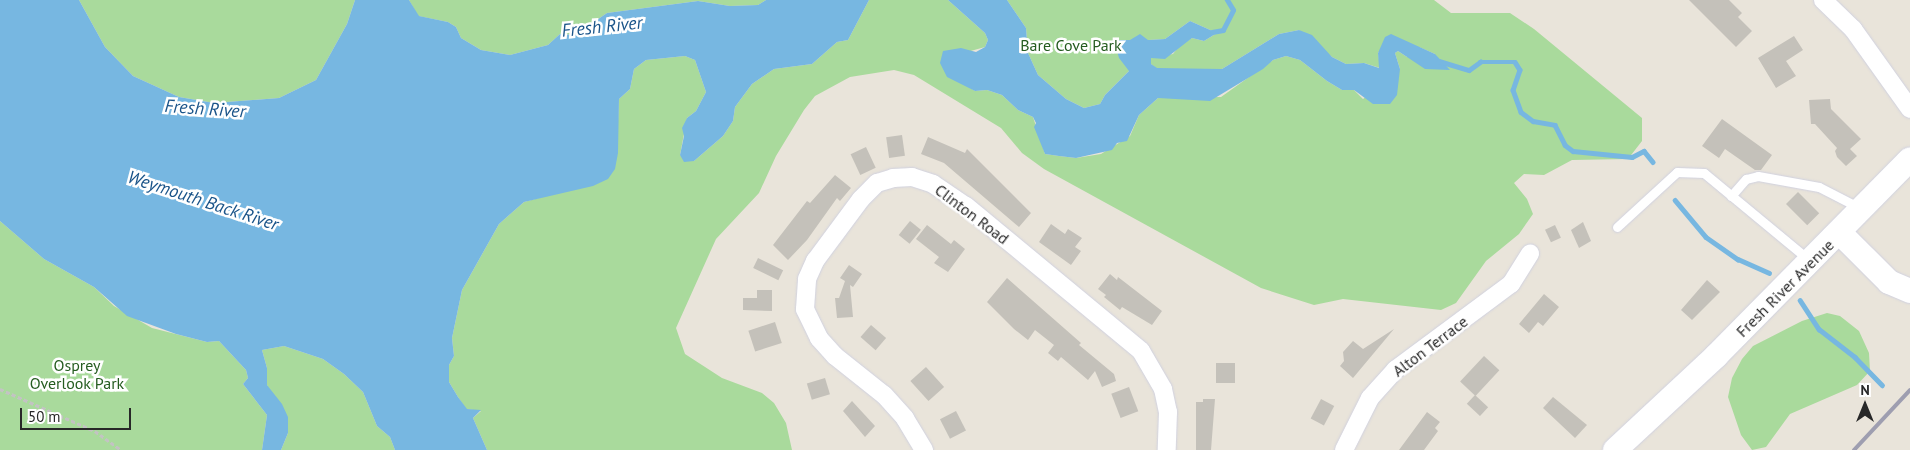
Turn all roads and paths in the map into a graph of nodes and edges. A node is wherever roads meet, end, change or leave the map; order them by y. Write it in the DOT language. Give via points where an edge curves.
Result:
graph roads {
  1 [pos="1823,0"];
  2 [pos="1910,109"];
  3 [pos="1910,159"];
  4 [pos="1731,196"];
  5 [pos="1862,209"];
  6 [pos="1617,227"];
  7 [pos="1840,233"];
  8 [pos="1530,254"];
  9 [pos="1811,262"];
  10 [pos="1910,291"];
  11 [pos="0,389"];
  12 [pos="121,450"];
  13 [pos="924,450"];
  14 [pos="1167,450"];
  15 [pos="1344,450"];
  16 [pos="1615,450"];
  1 -- 2 [label="street" via="1853,29"];
  3 -- 5 [label="main road, Fresh River Avenue"];
  4 -- 5 [label="lane" via="1746,179 1758,176 1819,187"];
  4 -- 6 [label="lane" via="1704,173 1677,172"];
  4 -- 9 [label="lane"];
  5 -- 7 [label="main road, Fresh River Avenue"];
  7 -- 9 [label="main road, Fresh River Avenue"];
  7 -- 10 [label="main road" via="1889,282"];
  8 -- 15 [label="street, Alton Terrace" via="1511,284 1395,370 1370,398"];
  9 -- 16 [label="main road, Fresh River Avenue"];
  11 -- 12 [label="path" via="96,431"];
  13 -- 14 [label="street, Clinton Road" via="905,418 884,395 835,356 819,338 805,309 807,279 815,261 861,199 877,184 893,178 912,177 933,184 966,206 1141,352 1162,389 1168,412"];
}
